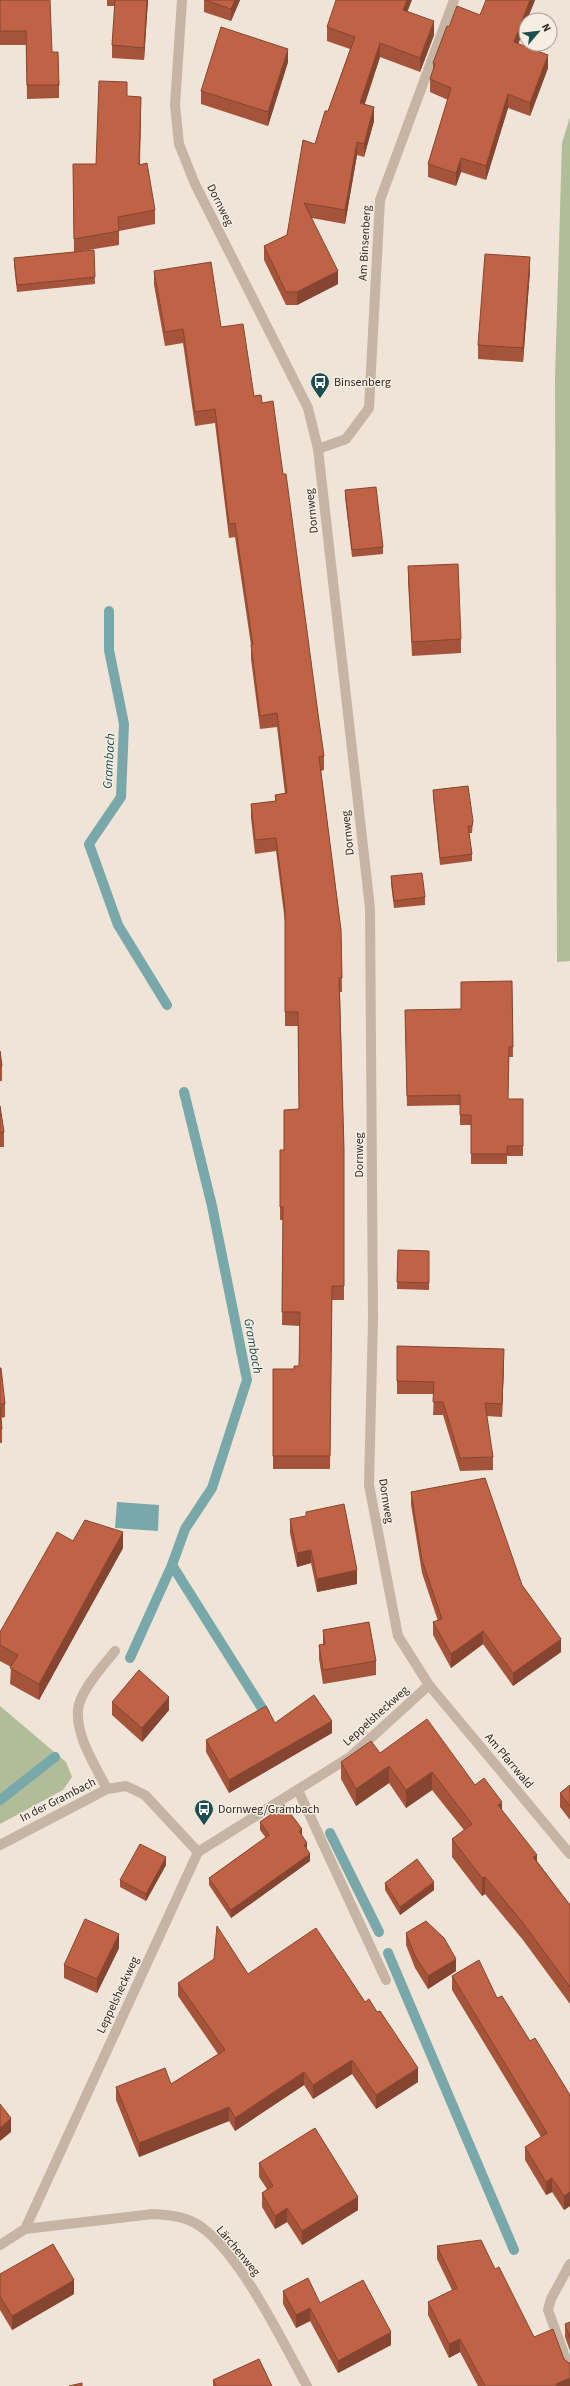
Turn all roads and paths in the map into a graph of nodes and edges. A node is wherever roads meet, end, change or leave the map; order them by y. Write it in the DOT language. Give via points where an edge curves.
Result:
graph roads {
  1 [pos="182,0"];
  2 [pos="454,0"];
  3 [pos="318,450"];
  4 [pos="115,1651"];
  5 [pos="429,1685"];
  6 [pos="107,1789"];
  7 [pos="298,1790"];
  8 [pos="0,1845"];
  9 [pos="198,1852"];
  10 [pos="570,1854"];
  11 [pos="386,1980"];
  12 [pos="25,2229"];
  13 [pos="0,2245"];
  14 [pos="570,2264"];
  15 [pos="570,2370"];
  16 [pos="307,2386"];
  1 -- 3 [label="street, Dornweg" via="175,105 179,144 195,184 308,408"];
  2 -- 3 [label="street, Am Binsenberg" via="380,200 369,408 346,439"];
  3 -- 5 [label="street, Dornweg" via="370,908 373,1319 369,1485 398,1636"];
  4 -- 6 [label="street, In der Grambach" via="87,1687 77,1708 80,1733"];
  5 -- 7 [label="street, Leppelsheckweg" via="350,1757"];
  5 -- 10 [label="street, Am Pfarrwald"];
  6 -- 8 [label="street, In der Grambach"];
  6 -- 9 [label="street, In der Grambach" via="126,1786 145,1795"];
  7 -- 9 [label="street, Leppelsheckweg"];
  7 -- 11 [label="street"];
  9 -- 12 [label="street, Leppelsheckweg"];
  12 -- 13 [label="street"];
  12 -- 16 [label="street, Lärchenweg" via="153,2214 170,2215 195,2224 217,2243 240,2271"];
  14 -- 15 [label="street" via="550,2299 548,2310"];
}
